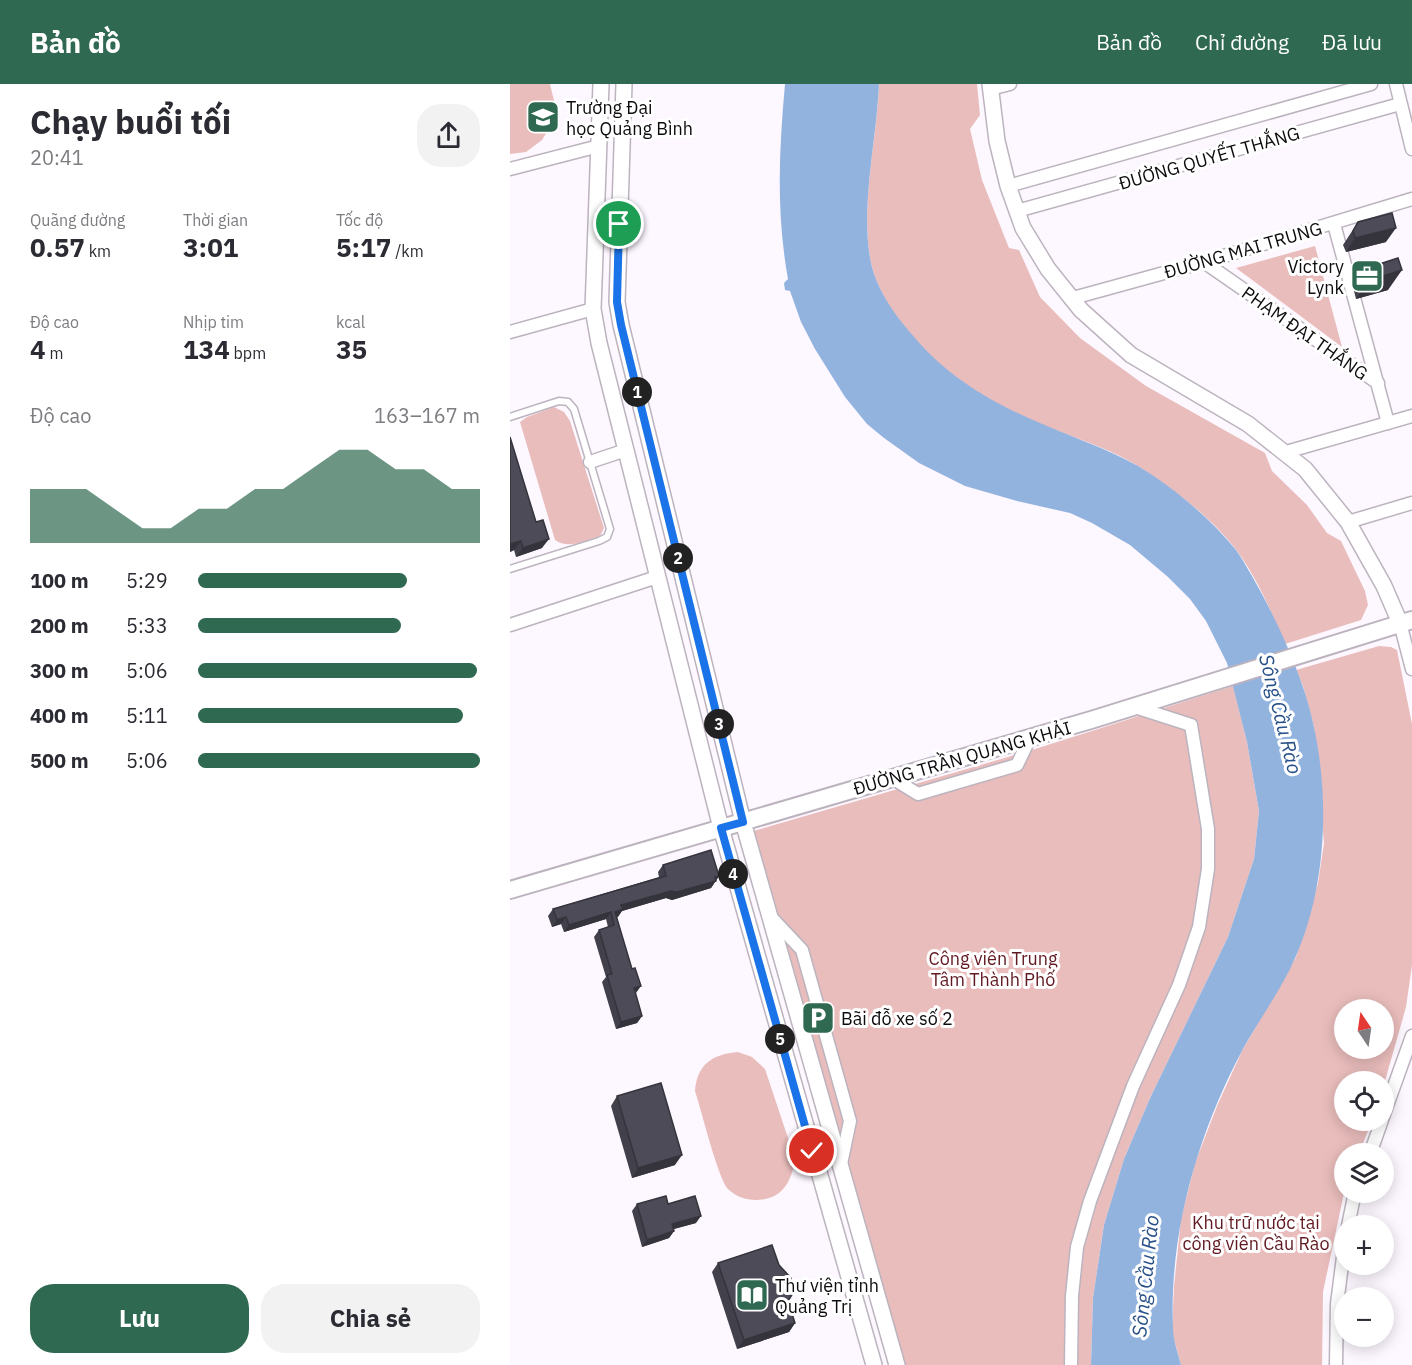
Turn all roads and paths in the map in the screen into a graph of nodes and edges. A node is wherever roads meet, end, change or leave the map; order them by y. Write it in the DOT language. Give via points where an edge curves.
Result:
graph roads {
  1 [pos="601,84"];
  2 [pos="624,84"];
  3 [pos="1010,84"];
  4 [pos="1371,84"];
  5 [pos="1396,84"];
  6 [pos="990,87"];
  7 [pos="1400,104"];
  8 [pos="599,146"];
  9 [pos="1412,149"];
  10 [pos="510,169"];
  11 [pos="1008,186"];
  12 [pos="1412,199"];
  13 [pos="1017,211"];
  14 [pos="1334,224"];
  15 [pos="1204,262"];
  16 [pos="1073,298"];
  17 [pos="593,309"];
  18 [pos="510,332"];
  19 [pos="1377,383"];
  20 [pos="1412,416"];
  21 [pos="510,417"];
  22 [pos="1388,423"];
  23 [pos="626,450"];
  24 [pos="1286,452"];
  25 [pos="590,462"];
  26 [pos="1412,503"];
  27 [pos="1348,522"];
  28 [pos="510,569"];
  29 [pos="657,577"];
  30 [pos="1406,622"];
  31 [pos="510,625"];
  32 [pos="1412,669"];
  33 [pos="1135,706"];
  34 [pos="743,822"];
  35 [pos="721,828"];
  36 [pos="510,890"];
  37 [pos="769,915"];
  38 [pos="1412,1036"];
  39 [pos="1394,1086"];
  40 [pos="841,1165"];
  41 [pos="1341,1275"];
  42 [pos="874,1365"];
  43 [pos="897,1365"];
  44 [pos="1071,1365"];
  45 [pos="1336,1365"];
  1 -- 8 [label="street"];
  2 -- 34 [label="street" via="617,302"];
  3 -- 6 [label="street"];
  4 -- 11 [label="street, ĐƯỜNG QUYẾT THẮNG"];
  5 -- 7 [label="street"];
  6 -- 11 [label="street"];
  7 -- 9 [label="street"];
  7 -- 13 [label="street, ĐƯỜNG QUYẾT THẮNG"];
  8 -- 10 [label="street"];
  8 -- 17 [label="street"];
  11 -- 13 [label="street"];
  12 -- 14 [label="street, ĐƯỜNG MAI TRUNG"];
  13 -- 16 [label="street" via="1048,269"];
  14 -- 15 [label="street, ĐƯỜNG MAI TRUNG"];
  14 -- 19 [label="street"];
  15 -- 16 [label="street, ĐƯỜNG MAI TRUNG"];
  15 -- 19 [label="street, PHẠM ĐẠI THẮNG"];
  16 -- 24 [label="street" via="1131,355 1248,424"];
  17 -- 18 [label="street"];
  17 -- 23 [label="street"];
  19 -- 22 [label="street"];
  20 -- 22 [label="street"];
  21 -- 25 [label="lane" via="559,401 568,402 574,409"];
  22 -- 24 [label="street"];
  23 -- 25 [label="street"];
  23 -- 29 [label="street"];
  24 -- 27 [label="street"];
  25 -- 28 [label="lane" via="610,529 607,537"];
  26 -- 27 [label="street"];
  27 -- 30 [label="street"];
  29 -- 31 [label="street"];
  29 -- 35 [label="street"];
  30 -- 32 [label="street"];
  30 -- 33 [label="main road, ĐƯỜNG TRẦN QUANG KHẢI"];
  33 -- 34 [label="main road, ĐƯỜNG TRẦN QUANG KHẢI"];
  33 -- 44 [label="street" via="1191,725 1208,829 1208,868 1199,927 1179,984 1133,1086 1077,1247"];
  34 -- 35 [label="main road, ĐƯỜNG TRẦN QUANG KHẢI"];
  34 -- 37 [label="street"];
  35 -- 36 [label="main road, ĐƯỜNG TRẦN QUANG KHẢI"];
  35 -- 42 [label="street"];
  37 -- 40 [label="street"];
  37 -- 40 [label="street" via="802,950 850,1121"];
  38 -- 39 [label="street"];
  40 -- 43 [label="street"];
  41 -- 45 [label="street"];
}
